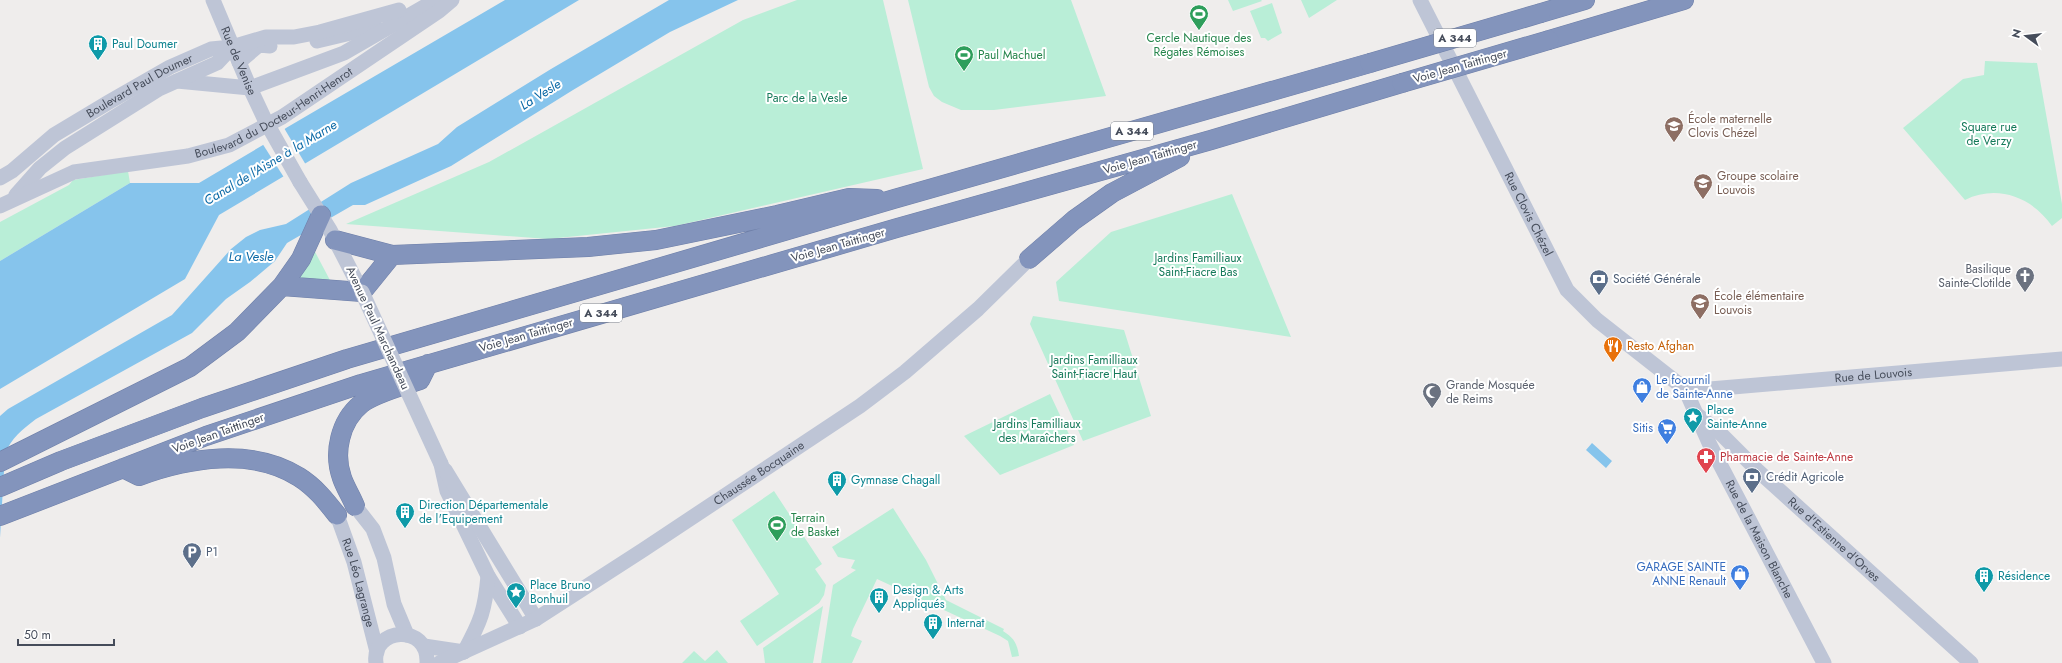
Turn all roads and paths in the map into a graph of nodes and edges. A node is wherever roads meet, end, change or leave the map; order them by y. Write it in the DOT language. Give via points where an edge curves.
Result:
graph roads {
  1 [pos="213,0"];
  2 [pos="419,0"];
  3 [pos="436,0"];
  4 [pos="452,0"];
  5 [pos="1420,0"];
  6 [pos="1585,0"];
  7 [pos="1684,0"];
  8 [pos="399,10"];
  9 [pos="232,47"];
  10 [pos="238,62"];
  11 [pos="177,81"];
  12 [pos="250,88"];
  13 [pos="1211,140"];
  14 [pos="40,148"];
  15 [pos="50,159"];
  16 [pos="74,172"];
  17 [pos="0,178"];
  18 [pos="300,182"];
  19 [pos="894,199"];
  20 [pos="6,203"];
  21 [pos="322,217"];
  22 [pos="392,255"];
  23 [pos="1030,259"];
  24 [pos="282,286"];
  25 [pos="362,292"];
  26 [pos="2062,359"];
  27 [pos="428,364"];
  28 [pos="1684,389"];
  29 [pos="1698,415"];
  30 [pos="0,462"];
  31 [pos="441,464"];
  32 [pos="123,468"];
  33 [pos="0,487"];
  34 [pos="355,506"];
  35 [pos="338,515"];
  36 [pos="0,516"];
  37 [pos="488,576"];
  38 [pos="536,619"];
  39 [pos="520,627"];
  40 [pos="407,634"];
  41 [pos="424,646"];
  42 [pos="464,652"];
  43 [pos="376,657"];
  44 [pos="427,663"];
  45 [pos="439,663"];
  46 [pos="1824,663"];
  47 [pos="1971,663"];
  1 -- 9 [label="main road, Rue de Venise"];
  2 -- 8 [label="main road"];
  3 -- 12 [label="main road" via="344,53"];
  4 -- 16 [label="main road, Boulevard du Docteur-Henri-Henrot" via="282,117 229,145 188,156"];
  5 -- 28 [label="main road, Rue Clovis Chézel" via="1567,290 1614,334"];
  6 -- 19 [label="highway, A 344, bridge"];
  7 -- 13 [label="highway, Voie Jean Taittinger / A 344, bridge"];
  8 -- 9 [label="main road" via="320,32 294,37 266,37"];
  8 -- 10 [label="main road" via="355,32 337,37 302,44 259,45"];
  9 -- 10 [label="main road, Rue de Venise"];
  9 -- 11 [label="main road, Boulevard Paul Doumer" via="217,63"];
  9 -- 14 [label="main road, Boulevard Paul Doumer" via="211,49 170,67 54,135"];
  10 -- 12 [label="main road, Rue de Venise"];
  11 -- 12 [label="main road, Boulevard Paul Doumer"];
  11 -- 15 [label="main road, Boulevard Paul Doumer" via="159,89"];
  12 -- 18 [label="main road, Rue de Venise, bridge"];
  13 -- 23 [label="highway" via="1112,193 1074,220"];
  13 -- 27 [label="highway, Voie Jean Taittinger / A 344"];
  14 -- 15 [label="main road"];
  14 -- 17 [label="main road, Boulevard Paul Doumer"];
  15 -- 16 [label="main road"];
  15 -- 20 [label="main road, Boulevard Paul Doumer"];
  16 -- 20 [label="main road"];
  18 -- 21 [label="main road, Avenue Paul Marchandeau"];
  19 -- 22 [label="highway" via="849,198 656,240 588,247"];
  19 -- 33 [label="highway, A 344" via="347,359 202,408"];
  21 -- 22 [label="highway"];
  21 -- 24 [label="highway" via="301,259"];
  21 -- 25 [label="main road, Avenue Paul Marchandeau"];
  22 -- 25 [label="highway"];
  23 -- 38 [label="main road, Chaussée Bocquaine" via="978,309 860,406"];
  24 -- 25 [label="highway"];
  24 -- 30 [label="highway" via="237,332 190,367"];
  25 -- 31 [label="main road, Avenue Paul Marchandeau, bridge"];
  26 -- 28 [label="main road, Rue de Louvois" via="1698,390"];
  27 -- 32 [label="highway, Voie Jean Taittinger / A 344" via="228,429"];
  27 -- 34 [label="highway" via="420,380 387,391 361,404 349,418 340,437 338,457 341,477"];
  28 -- 29 [label="main road, Rue de la Maison Blanche"];
  29 -- 46 [label="main road, Rue de la Maison Blanche" via="1710,445"];
  29 -- 47 [label="main road, Rue d'Estienne d'Orves"];
  31 -- 37 [label="main road, Avenue Paul Marchandeau" via="447,491"];
  31 -- 38 [label="main road, Avenue Paul Marchandeau"];
  32 -- 35 [label="highway" via="139,476 197,460 226,458 264,462 298,476 319,493"];
  32 -- 36 [label="highway, Voie Jean Taittinger / A 344"];
  34 -- 40 [label="main road" via="373,529 384,558 394,604"];
  35 -- 43 [label="main road, Rue Léo Lagrange" via="354,562"];
  37 -- 39 [label="main road, Avenue Paul Marchandeau"];
  37 -- 42 [label="main road" via="479,625"];
  38 -- 39 [label="main road, Chaussée Bocquaine"];
  39 -- 42 [label="main road, Chaussée Bocquaine"];
  40 -- 41 [label="main road"];
  40 -- 43 [label="main road" via="386,639"];
  41 -- 42 [label="main road"];
  41 -- 44 [label="main road"];
  42 -- 45 [label="main road, Chaussée Bocquaine"];
}
